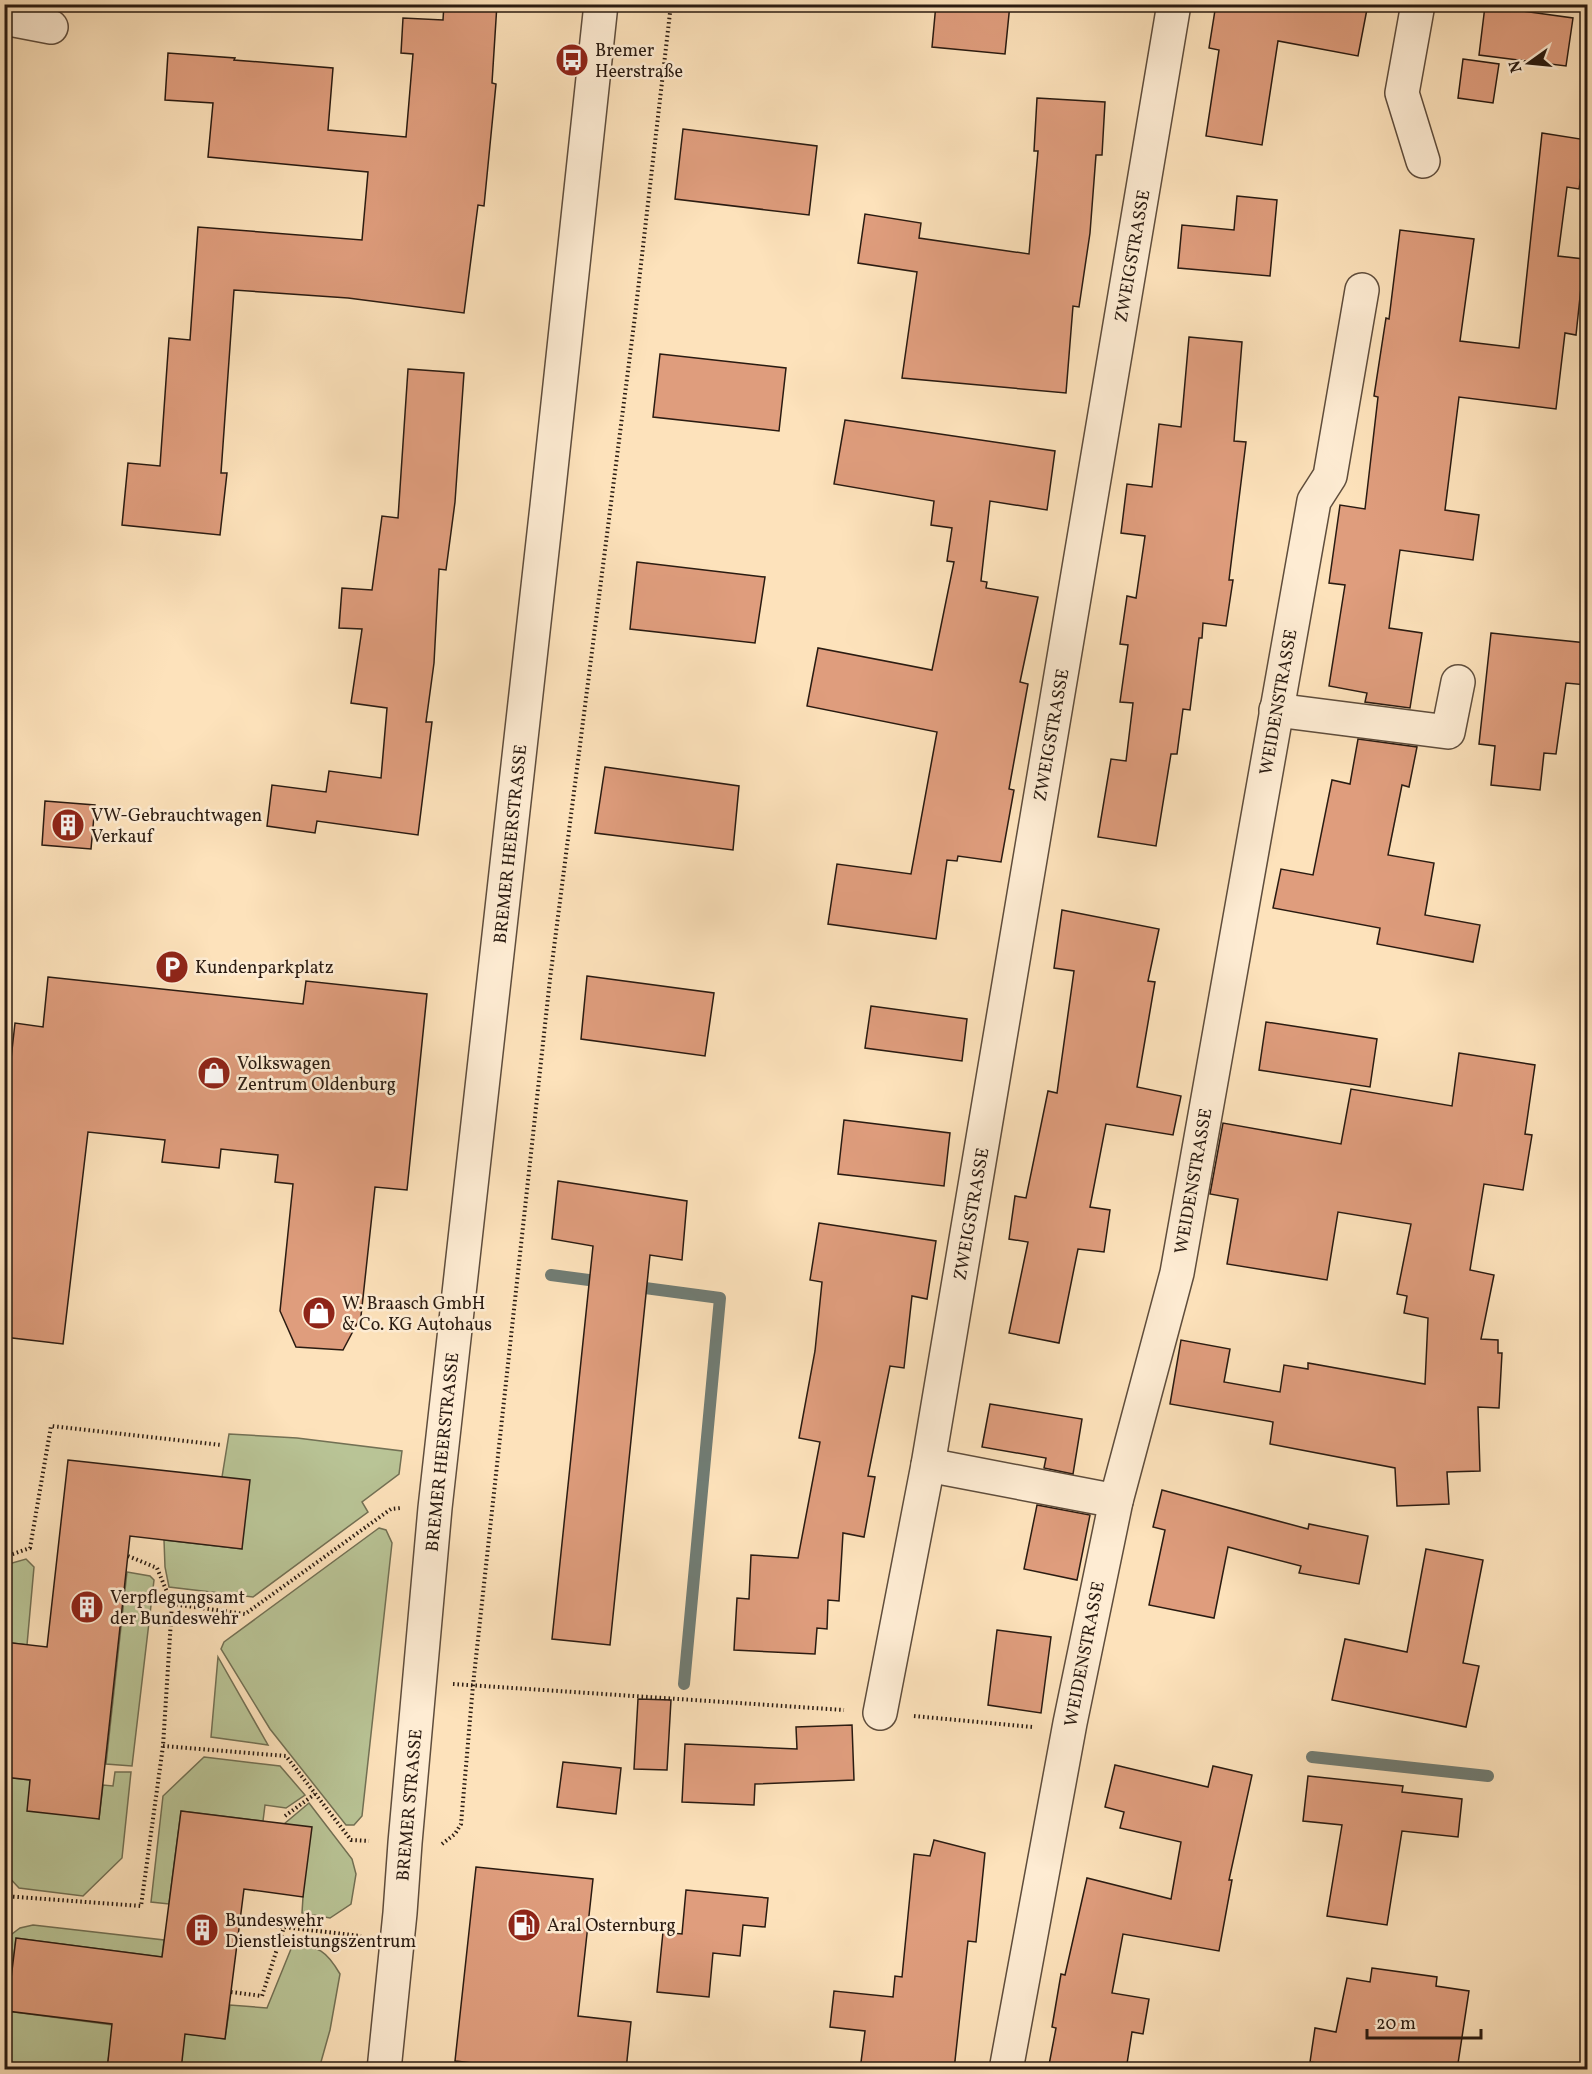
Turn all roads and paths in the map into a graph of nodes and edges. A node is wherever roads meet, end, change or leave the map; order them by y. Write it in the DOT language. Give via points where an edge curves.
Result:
graph roads {
  1 [pos="601,4"];
  2 [pos="671,4"];
  3 [pos="1174,4"];
  4 [pos="1418,4"];
  5 [pos="4,18"];
  6 [pos="51,27"];
  7 [pos="1423,161"];
  8 [pos="1362,290"];
  9 [pos="1458,682"];
  10 [pos="1276,710"];
  11 [pos="221,1444"];
  12 [pos="928,1465"];
  13 [pos="1116,1501"];
  14 [pos="435,1509"];
  15 [pos="128,1556"];
  16 [pos="4,1557"];
  17 [pos="172,1604"];
  18 [pos="419,1683"];
  19 [pos="473,1685"];
  20 [pos="880,1713"];
  21 [pos="1069,1731"];
  22 [pos="163,1746"];
  23 [pos="315,1794"];
  24 [pos="285,1816"];
  25 [pos="405,1843"];
  26 [pos="4,1896"];
  27 [pos="240,1922"];
  28 [pos="284,1927"];
  29 [pos="397,1941"];
  30 [pos="231,1992"];
  31 [pos="384,2070"];
  32 [pos="1005,2070"];
  1 -- 14 [label="street, BREMER HEERSTRASSE"];
  2 -- 19 [label="path" via="550,979"];
  3 -- 12 [label="street, ZWEIGSTRASSE"];
  4 -- 7 [label="street" via="1402,93"];
  5 -- 6 [label="street"];
  8 -- 10 [label="street, WEIDENSTRASSE" via="1330,476 1314,501"];
  9 -- 10 [label="street" via="1448,732"];
  10 -- 13 [label="street, WEIDENSTRASSE" via="1177,1273"];
  11 -- 16 [label="path" via="51,1426 30,1548"];
  12 -- 13 [label="street"];
  12 -- 20 [label="street, ZWEIGSTRASSE"];
  13 -- 21 [label="street, WEIDENSTRASSE"];
  14 -- 17 [label="path" via="391,1509 245,1614"];
  14 -- 18 [label="street, BREMER HEERSTRASSE"];
  15 -- 17 [label="path" via="157,1568"];
  17 -- 22 [label="path"];
  18 -- 25 [label="street, BREMER STRASSE"];
  19 -- 20 [label="path"];
  19 -- 25 [label="path" via="461,1824 441,1845"];
  20 -- 21 [label="path"];
  21 -- 32 [label="street, WEIDENSTRASSE"];
  22 -- 23 [label="path" via="286,1756"];
  22 -- 26 [label="path" via="141,1906"];
  23 -- 24 [label="path"];
  23 -- 25 [label="path" via="351,1840"];
  25 -- 29 [label="street, BREMER STRASSE"];
  27 -- 28 [label="path"];
  28 -- 29 [label="path"];
  28 -- 30 [label="path" via="262,1996"];
  29 -- 31 [label="street, BREMER STRASSE"];
}
